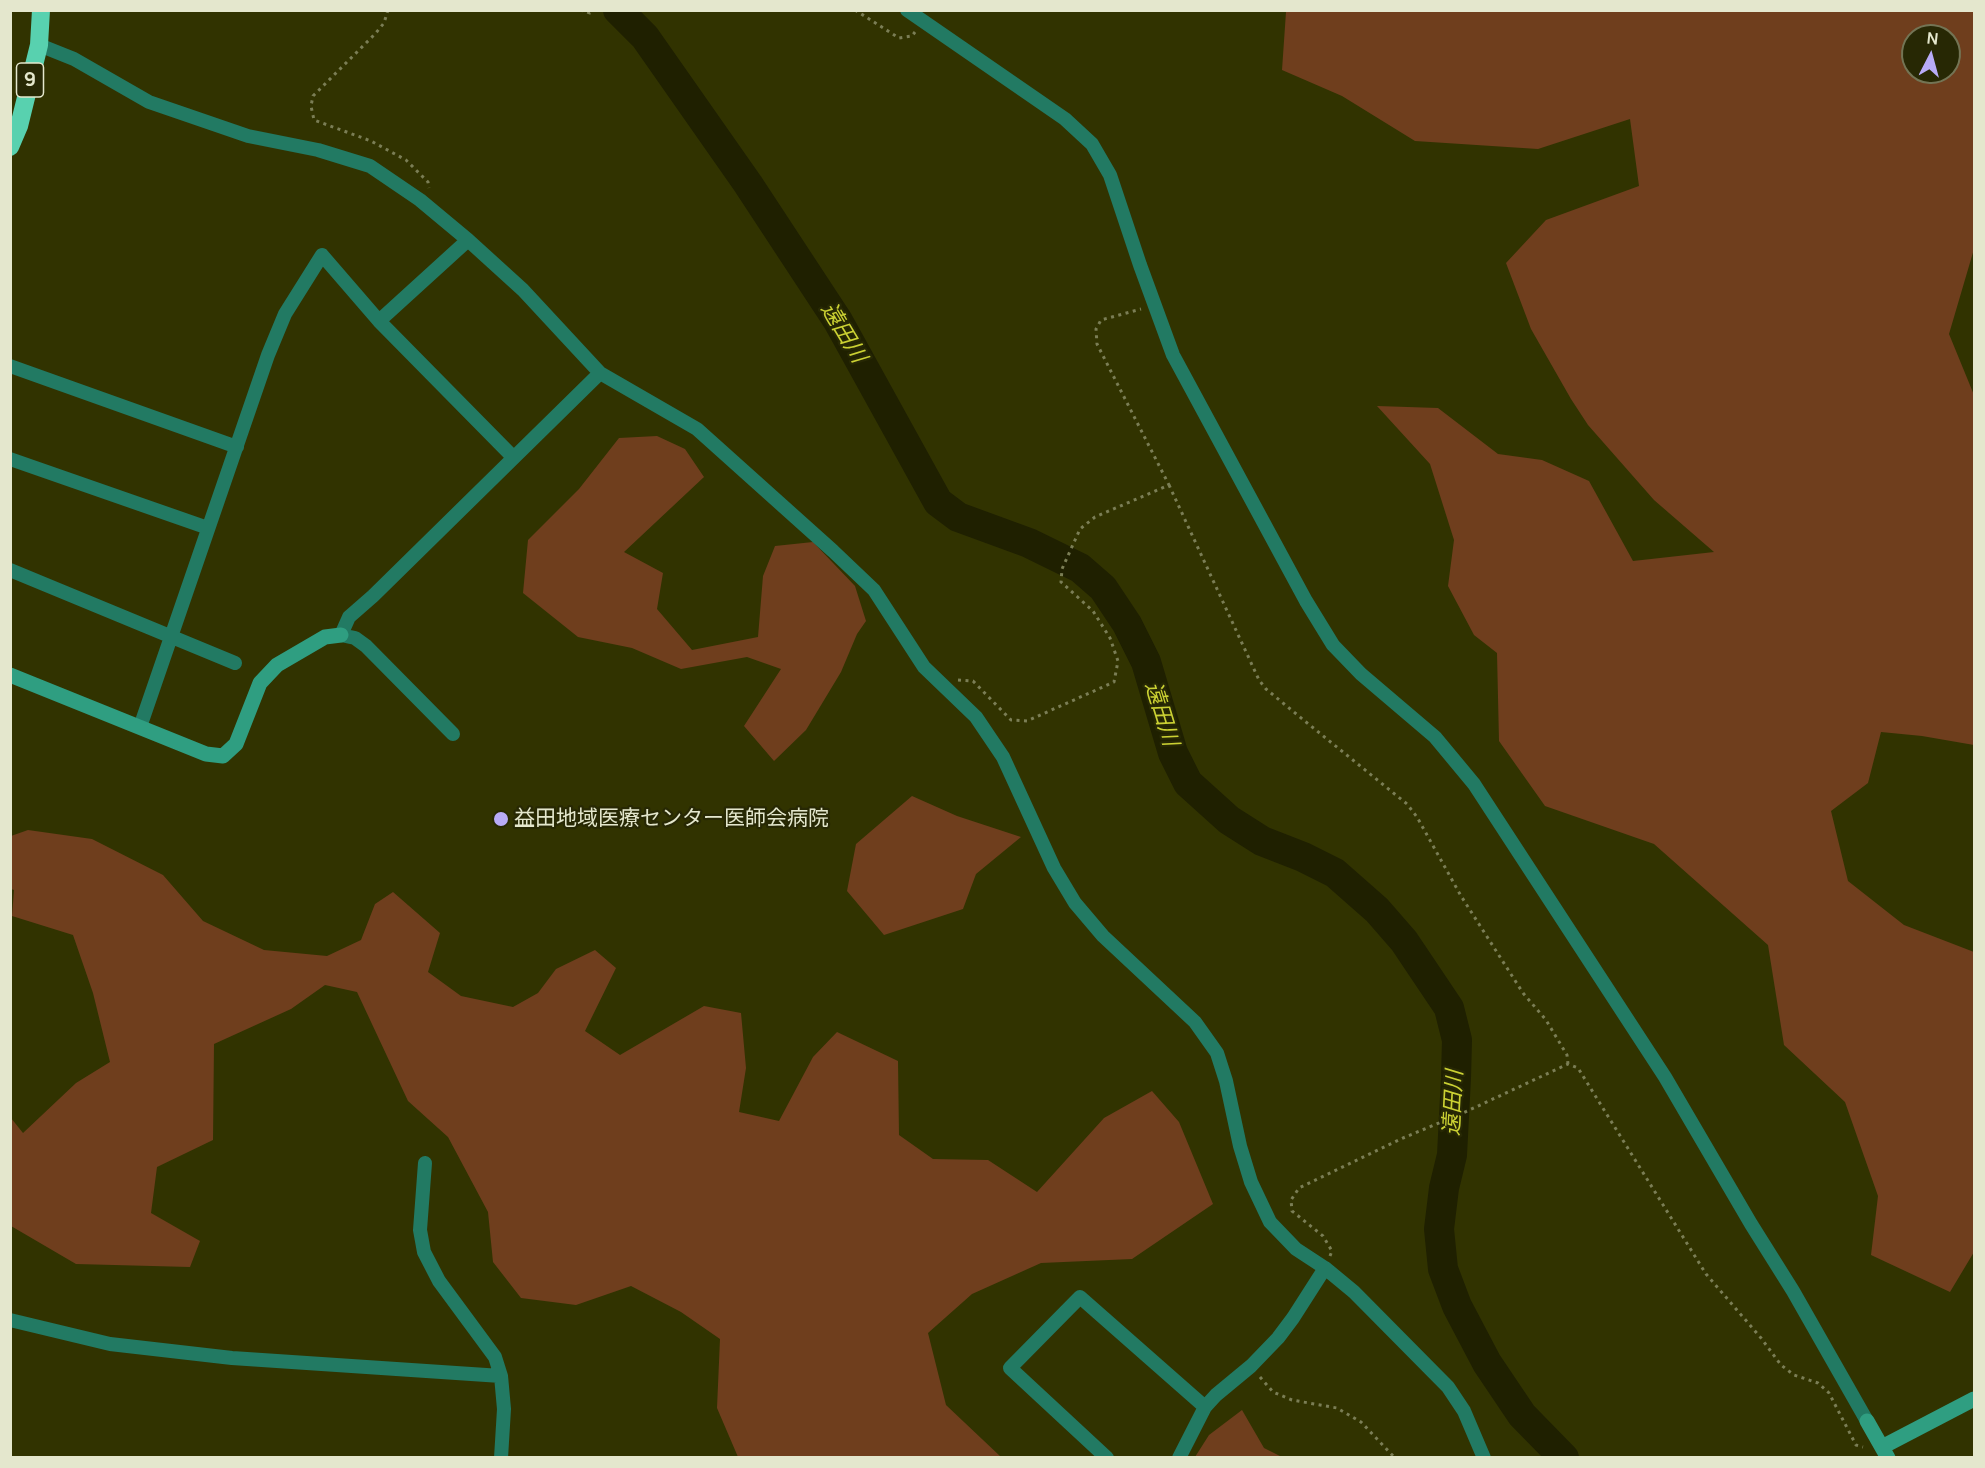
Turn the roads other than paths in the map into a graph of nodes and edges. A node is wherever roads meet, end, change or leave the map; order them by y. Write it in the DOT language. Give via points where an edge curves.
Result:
graph roads {
  1 [pos="41,10"];
  2 [pos="907,10"];
  3 [pos="39,45"];
  4 [pos="10,147"];
  5 [pos="468,240"];
  6 [pos="379,321"];
  7 [pos="10,366"];
  8 [pos="600,373"];
  9 [pos="237,447"];
  10 [pos="513,458"];
  11 [pos="10,459"];
  12 [pos="208,528"];
  13 [pos="10,570"];
  14 [pos="341,635"];
  15 [pos="170,637"];
  16 [pos="235,663"];
  17 [pos="10,675"];
  18 [pos="140,727"];
  19 [pos="453,734"];
  20 [pos="425,1163"];
  21 [pos="1325,1268"];
  22 [pos="10,1320"];
  23 [pos="501,1376"];
  24 [pos="1974,1399"];
  25 [pos="1205,1407"];
  26 [pos="1868,1421"];
  27 [pos="1885,1452"];
  28 [pos="501,1458"];
  29 [pos="1107,1458"];
  30 [pos="1179,1458"];
  31 [pos="1484,1458"];
  1 -- 3 [label="highway, 9"];
  2 -- 26 [label="street" via="1065,119 1092,144 1110,175 1173,355 1306,601 1333,645 1435,737 1474,784 1665,1077"];
  3 -- 4 [label="highway, 9"];
  3 -- 5 [label="street" via="74,59 149,102 248,136 318,150 370,166"];
  5 -- 6 [label="street"];
  5 -- 8 [label="street" via="523,290"];
  6 -- 9 [label="street" via="322,255 285,314"];
  6 -- 10 [label="street"];
  7 -- 9 [label="street"];
  8 -- 10 [label="street"];
  8 -- 21 [label="street" via="698,429 874,590 924,667 976,717 1003,757 1054,868 1076,903 1103,936 1195,1022 1217,1053 1248,1173 1270,1221 1296,1249"];
  9 -- 12 [label="street"];
  10 -- 14 [label="street" via="349,617"];
  11 -- 12 [label="street"];
  12 -- 15 [label="street"];
  13 -- 15 [label="street"];
  14 -- 18 [label="street" via="325,637 277,665 260,683 236,744 223,756 206,754"];
  14 -- 19 [label="street" via="356,638 366,646"];
  15 -- 16 [label="street"];
  15 -- 18 [label="street"];
  17 -- 18 [label="street"];
  20 -- 23 [label="street" via="420,1230 423,1252 439,1281 495,1357"];
  21 -- 25 [label="street" via="1288,1325 1251,1366"];
  21 -- 31 [label="street" via="1448,1387 1464,1411"];
  22 -- 23 [label="street" via="110,1344 232,1358"];
  23 -- 28 [label="street"];
  24 -- 27 [label="street"];
  25 -- 29 [label="street" via="1080,1297 1010,1368"];
  25 -- 30 [label="street"];
  26 -- 27 [label="street"];
}
